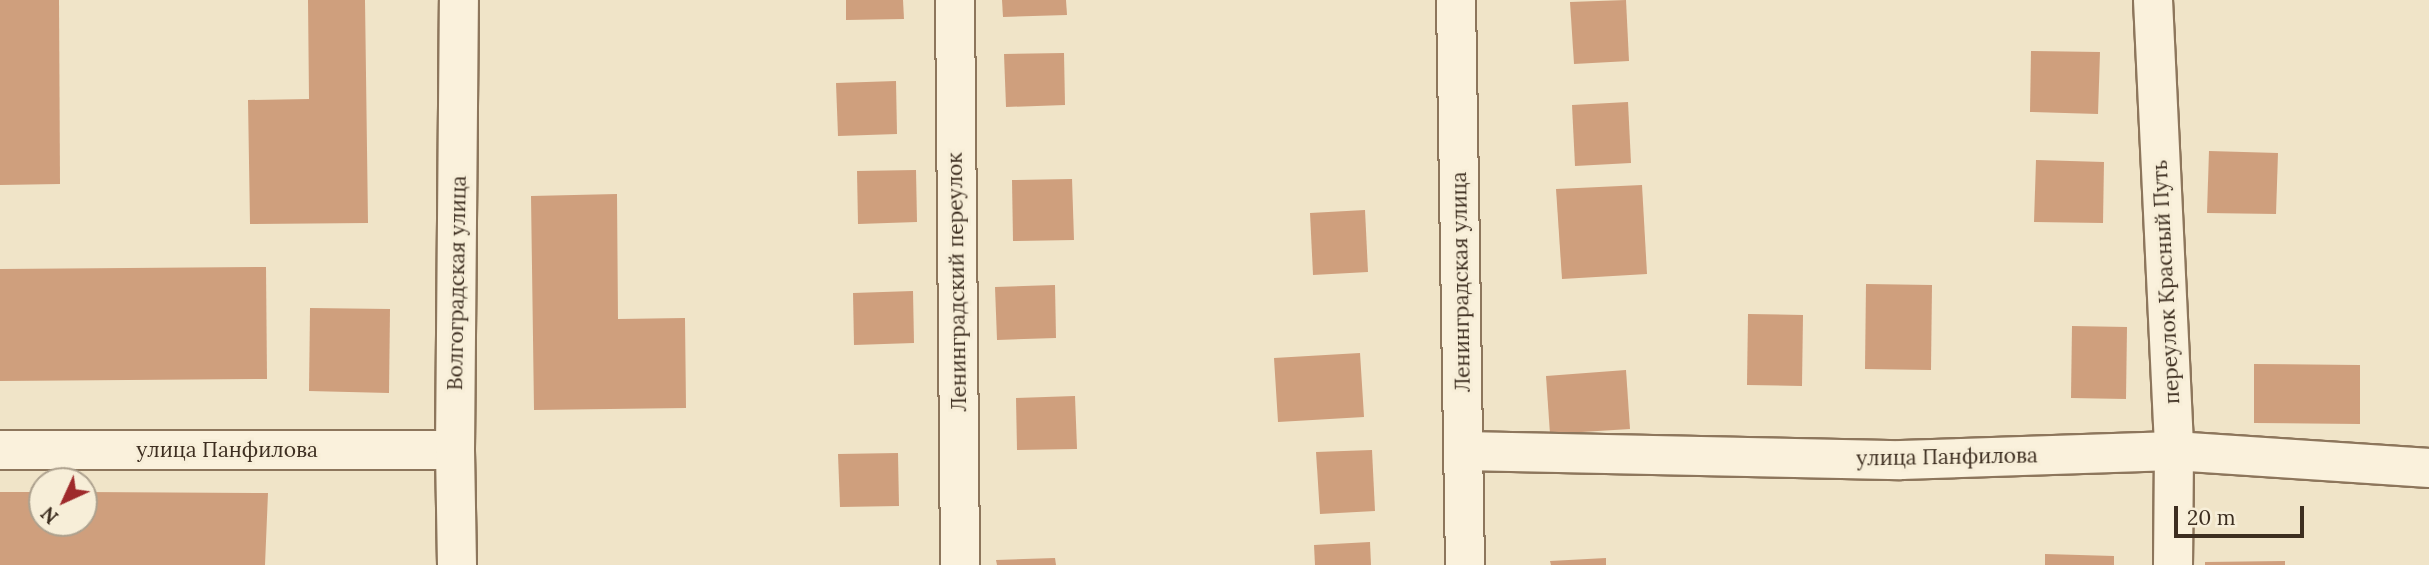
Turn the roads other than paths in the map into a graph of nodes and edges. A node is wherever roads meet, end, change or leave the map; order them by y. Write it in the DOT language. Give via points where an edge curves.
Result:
graph roads {
  1 [pos="459,0"];
  2 [pos="955,0"];
  3 [pos="1456,0"];
  4 [pos="2153,0"];
  5 [pos="0,450"];
  6 [pos="455,450"];
  7 [pos="1464,451"];
  8 [pos="2174,451"];
  9 [pos="2429,468"];
  10 [pos="457,565"];
  11 [pos="960,565"];
  12 [pos="1465,565"];
  13 [pos="2173,565"];
  1 -- 6 [label="street, Волгоградская улица"];
  2 -- 11 [label="street, Ленинградский переулок"];
  3 -- 7 [label="street, Ленинградская улица"];
  4 -- 8 [label="street, переулок Красный Путь"];
  5 -- 6 [label="street, улица Панфилова"];
  6 -- 10 [label="street, Волгоградская улица"];
  7 -- 8 [label="street, улица Панфилова" via="1901,460"];
  7 -- 12 [label="street, Ленинградская улица"];
  8 -- 9 [label="street, улица Панфилова"];
  8 -- 13 [label="street, переулок Красный Путь"];
}
